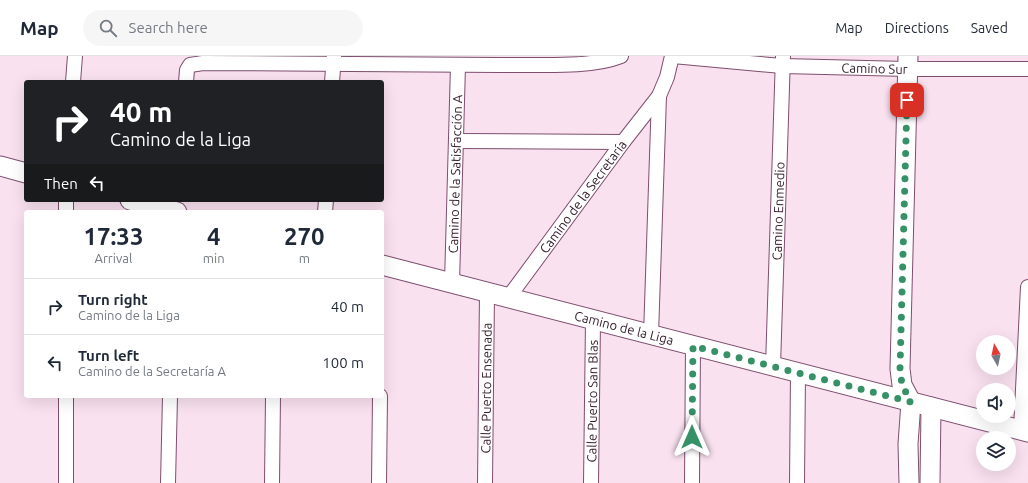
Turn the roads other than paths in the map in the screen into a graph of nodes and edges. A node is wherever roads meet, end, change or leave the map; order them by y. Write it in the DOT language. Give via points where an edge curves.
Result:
graph roads {
  1 [pos="75,56"];
  2 [pos="621,56"];
  3 [pos="672,56"];
  4 [pos="333,60"];
  5 [pos="782,61"];
  6 [pos="908,62"];
  7 [pos="458,65"];
  8 [pos="1028,69"];
  9 [pos="73,80"];
  10 [pos="186,80"];
  11 [pos="332,80"];
  12 [pos="659,96"];
  13 [pos="456,141"];
  14 [pos="623,142"];
  15 [pos="0,166"];
  16 [pos="24,172"];
  17 [pos="140,202"];
  18 [pos="174,209"];
  19 [pos="384,266"];
  20 [pos="452,283"];
  21 [pos="1028,287"];
  22 [pos="487,292"];
  23 [pos="508,298"];
  24 [pos="593,320"];
  25 [pos="651,335"];
  26 [pos="693,346"];
  27 [pos="773,366"];
  28 [pos="798,373"];
  29 [pos="66,398"];
  30 [pos="170,398"];
  31 [pos="273,398"];
  32 [pos="380,398"];
  33 [pos="911,402"];
  34 [pos="931,407"];
  35 [pos="1025,431"];
  36 [pos="66,483"];
  37 [pos="168,483"];
  38 [pos="272,483"];
  39 [pos="379,483"];
  40 [pos="485,483"];
  41 [pos="590,483"];
  42 [pos="692,483"];
  43 [pos="797,483"];
  44 [pos="909,483"];
  45 [pos="930,483"];
  1 -- 9 [label="street"];
  2 -- 7 [label="street" via="582,64"];
  3 -- 5 [label="street, Camino Sur"];
  3 -- 12 [label="street, Camino de la Secretaría"];
  4 -- 7 [label="street"];
  4 -- 10 [label="street" via="203,63 190,65"];
  4 -- 11 [label="street"];
  5 -- 6 [label="street, Camino Sur"];
  5 -- 27 [label="street, Camino Enmedio"];
  6 -- 8 [label="street, Camino Sur"];
  6 -- 33 [label="street" via="900,369 902,385"];
  7 -- 13 [label="street, Camino de la Satisfacción A"];
  12 -- 14 [label="street, Camino de la Secretaría"];
  12 -- 25 [label="street, Camino de la Secretaría"];
  13 -- 14 [label="street"];
  13 -- 20 [label="street, Camino de la Satisfacción A"];
  14 -- 23 [label="street, Camino de la Secretaría"];
  15 -- 16 [label="street"];
  17 -- 18 [label="street"];
  19 -- 20 [label="street, Camino de la Liga"];
  20 -- 22 [label="street, Camino de la Liga"];
  21 -- 35 [label="street"];
  22 -- 23 [label="street, Camino de la Liga"];
  22 -- 40 [label="street, Calle Puerto Ensenada"];
  23 -- 24 [label="street, Camino de la Liga"];
  24 -- 25 [label="street, Camino de la Liga"];
  24 -- 41 [label="street, Calle Puerto San Blas"];
  25 -- 26 [label="street, Camino de la Liga"];
  26 -- 27 [label="street, Camino de la Liga"];
  26 -- 42 [label="street"];
  27 -- 28 [label="street, Camino de la Liga"];
  28 -- 33 [label="street, Camino de la Liga"];
  28 -- 43 [label="street"];
  29 -- 36 [label="street"];
  30 -- 37 [label="street"];
  31 -- 38 [label="street"];
  32 -- 39 [label="street"];
  33 -- 34 [label="street, Camino de la Liga"];
  33 -- 44 [label="street"];
  34 -- 35 [label="street, Camino de la Liga"];
  34 -- 45 [label="street"];
}
